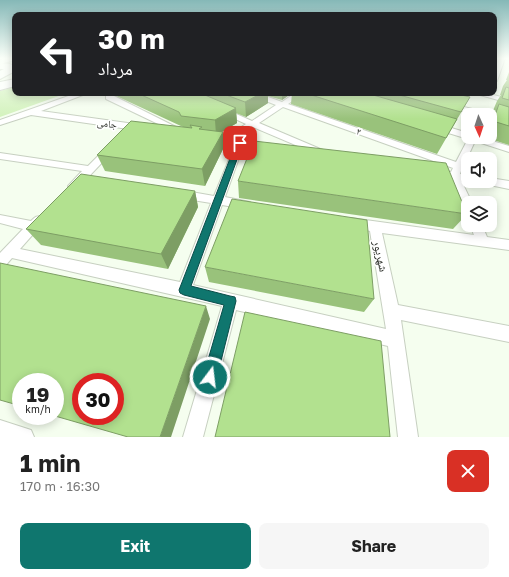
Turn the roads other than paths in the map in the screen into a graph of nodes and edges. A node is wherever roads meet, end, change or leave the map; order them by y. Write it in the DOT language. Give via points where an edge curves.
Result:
graph roads {
  1 [pos="12,83"];
  2 [pos="0,86"];
  3 [pos="75,96"];
  4 [pos="258,96"];
  5 [pos="296,96"];
  6 [pos="479,96"];
  7 [pos="109,98"];
  8 [pos="509,101"];
  9 [pos="438,102"];
  10 [pos="283,105"];
  11 [pos="212,107"];
  12 [pos="487,108"];
  13 [pos="30,112"];
  14 [pos="0,123"];
  15 [pos="254,124"];
  16 [pos="430,125"];
  17 [pos="132,127"];
  18 [pos="461,134"];
  19 [pos="194,136"];
  20 [pos="233,142"];
  21 [pos="468,144"];
  22 [pos="493,144"];
  23 [pos="278,149"];
  24 [pos="509,149"];
  25 [pos="294,152"];
  26 [pos="0,156"];
  27 [pos="456,171"];
  28 [pos="461,171"];
  29 [pos="424,172"];
  30 [pos="461,174"];
  31 [pos="89,176"];
  32 [pos="497,181"];
  33 [pos="497,183"];
  34 [pos="509,185"];
  35 [pos="165,192"];
  36 [pos="65,194"];
  37 [pos="464,196"];
  38 [pos="218,201"];
  39 [pos="257,207"];
  40 [pos="49,210"];
  41 [pos="0,219"];
  42 [pos="335,220"];
  43 [pos="33,226"];
  44 [pos="374,226"];
  45 [pos="479,232"];
  46 [pos="483,242"];
  47 [pos="509,246"];
  48 [pos="5,257"];
  49 [pos="184,290"];
  50 [pos="230,301"];
  51 [pos="392,311"];
  52 [pos="509,334"];
  53 [pos="396,340"];
  54 [pos="0,430"];
  55 [pos="24,437"];
  56 [pos="193,437"];
  57 [pos="408,437"];
  1 -- 2 [label="highway"];
  3 -- 13 [label="street"];
  4 -- 10 [label="street, ۲"];
  5 -- 10 [label="street"];
  6 -- 12 [label="street"];
  7 -- 19 [label="street"];
  8 -- 12 [label="street"];
  9 -- 12 [label="street"];
  10 -- 15 [label="street"];
  10 -- 27 [label="street, ۲"];
  11 -- 15 [label="street"];
  13 -- 14 [label="street"];
  13 -- 17 [label="street, جامی"];
  15 -- 20 [label="street"];
  15 -- 25 [label="street" via="332,158"];
  16 -- 18 [label="street"];
  17 -- 19 [label="street, جامی"];
  17 -- 31 [label="street"];
  19 -- 20 [label="street, جامی"];
  20 -- 23 [label="street, جامی"];
  20 -- 38 [label="street"];
  21 -- 27 [label="street"];
  22 -- 24 [label="street"];
  26 -- 31 [label="street"];
  27 -- 28 [label="street, ۲"];
  27 -- 29 [label="street"];
  27 -- 30 [label="street"];
  27 -- 37 [label="street"];
  31 -- 36 [label="street"];
  32 -- 34 [label="street"];
  33 -- 34 [label="street"];
  35 -- 38 [label="street"];
  38 -- 39 [label="street"];
  38 -- 49 [label="street"];
  40 -- 43 [label="street"];
  41 -- 43 [label="street"];
  42 -- 44 [label="street, شهریور"];
  43 -- 48 [label="street"];
  44 -- 46 [label="street"];
  44 -- 51 [label="street, شهریور"];
  45 -- 46 [label="street"];
  46 -- 47 [label="street"];
  48 -- 49 [label="street"];
  49 -- 50 [label="street"];
  50 -- 53 [label="street"];
  50 -- 56 [label="street"];
  51 -- 52 [label="street"];
  51 -- 53 [label="street, شهریور"];
  53 -- 57 [label="street, شهریور"];
  54 -- 55 [label="street"];
}
